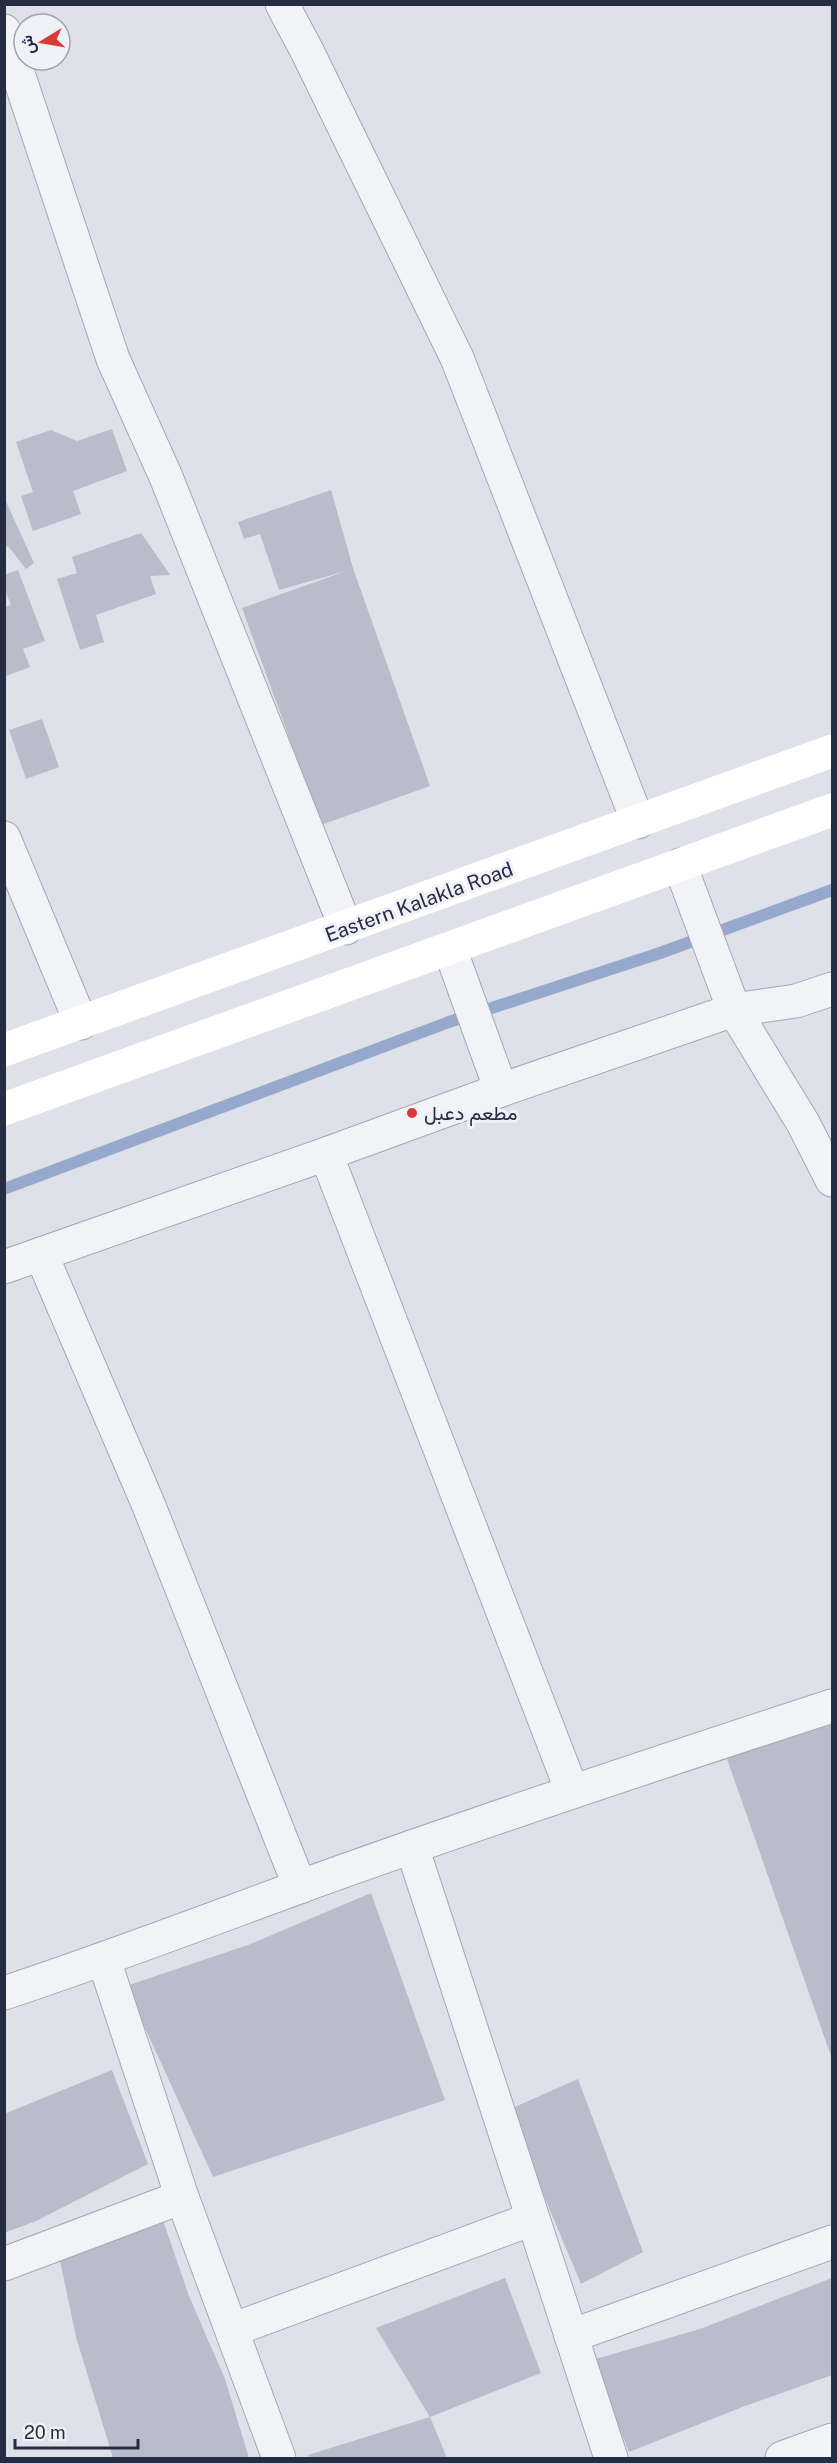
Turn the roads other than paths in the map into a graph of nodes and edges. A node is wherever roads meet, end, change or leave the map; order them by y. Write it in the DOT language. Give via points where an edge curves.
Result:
graph roads {
  1 [pos="282,4"];
  2 [pos="4,31"];
  3 [pos="832,751"];
  4 [pos="832,810"];
  5 [pos="639,822"];
  6 [pos="4,838"];
  7 [pos="680,865"];
  8 [pos="346,928"];
  9 [pos="450,949"];
  10 [pos="832,989"];
  11 [pos="734,1010"];
  12 [pos="81,1023"];
  13 [pos="4,1050"];
  14 [pos="501,1090"];
  15 [pos="4,1109"];
  16 [pos="326,1155"];
  17 [pos="832,1180"];
  18 [pos="41,1254"];
  19 [pos="4,1267"];
  20 [pos="832,1706"];
  21 [pos="572,1791"];
  22 [pos="412,1847"];
  23 [pos="300,1887"];
  24 [pos="104,1960"];
  25 [pos="4,1993"];
  26 [pos="182,2197"];
  27 [pos="532,2219"];
  28 [pos="832,2242"];
  29 [pos="4,2264"];
  30 [pos="232,2330"];
  31 [pos="571,2336"];
  32 [pos="832,2440"];
  33 [pos="279,2458"];
  34 [pos="611,2458"];
  35 [pos="782,2458"];
  1 -- 5 [label="street" via="457,358"];
  2 -- 8 [label="street" via="113,358 166,477"];
  3 -- 5 [label="street, Eastern Kalakla Road"];
  4 -- 7 [label="street"];
  5 -- 8 [label="street, Eastern Kalakla Road"];
  6 -- 12 [label="street"];
  7 -- 9 [label="street"];
  7 -- 11 [label="street"];
  8 -- 12 [label="street, Eastern Kalakla Road"];
  9 -- 14 [label="street"];
  9 -- 15 [label="street"];
  10 -- 11 [label="street" via="796,1001"];
  11 -- 14 [label="street"];
  11 -- 17 [label="street" via="803,1123"];
  12 -- 13 [label="street, Eastern Kalakla Road"];
  14 -- 16 [label="street"];
  16 -- 18 [label="street"];
  16 -- 21 [label="street"];
  18 -- 19 [label="street"];
  18 -- 23 [label="street" via="149,1506"];
  20 -- 21 [label="street"];
  21 -- 22 [label="street"];
  22 -- 23 [label="street"];
  22 -- 27 [label="street"];
  23 -- 24 [label="street"];
  24 -- 25 [label="street"];
  24 -- 26 [label="street"];
  26 -- 29 [label="street"];
  26 -- 30 [label="street"];
  27 -- 30 [label="street"];
  27 -- 31 [label="street"];
  28 -- 31 [label="street"];
  30 -- 33 [label="street"];
  31 -- 34 [label="street"];
  32 -- 35 [label="street"];
}
